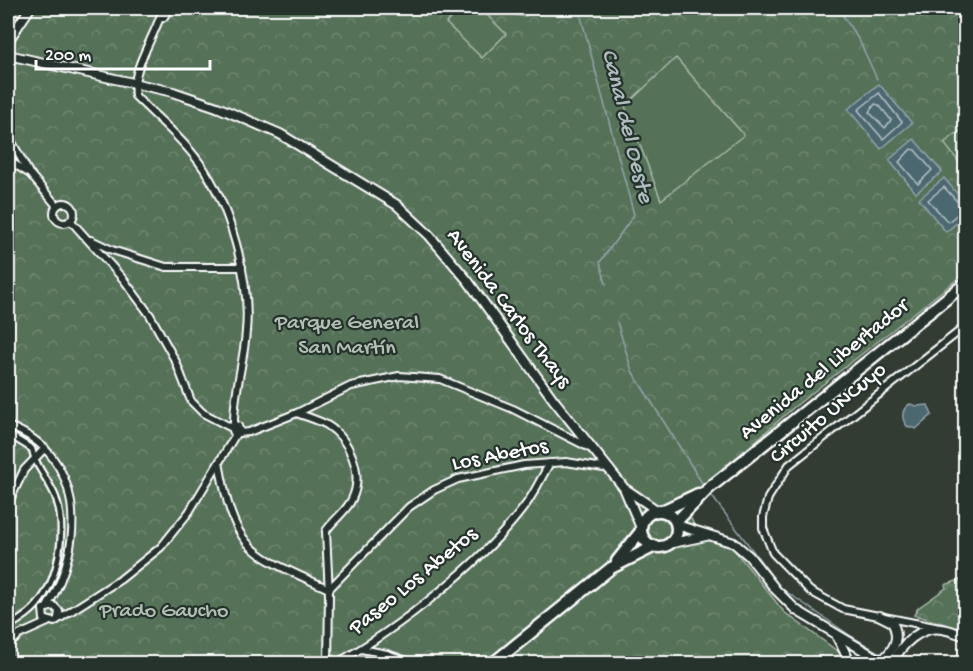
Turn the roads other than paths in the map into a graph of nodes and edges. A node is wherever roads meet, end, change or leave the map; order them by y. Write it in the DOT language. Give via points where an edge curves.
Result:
graph roads {
  1 [pos="30,8"];
  2 [pos="163,8"];
  3 [pos="170,8"];
  4 [pos="159,23"];
  5 [pos="8,41"];
  6 [pos="8,55"];
  7 [pos="133,83"];
  8 [pos="8,135"];
  9 [pos="8,160"];
  10 [pos="30,174"];
  11 [pos="57,206"];
  12 [pos="70,220"];
  13 [pos="88,238"];
  14 [pos="242,267"];
  15 [pos="966,283"];
  16 [pos="966,326"];
  17 [pos="297,413"];
  18 [pos="8,426"];
  19 [pos="235,431"];
  20 [pos="8,434"];
  21 [pos="45,448"];
  22 [pos="596,451"];
  23 [pos="34,458"];
  24 [pos="219,462"];
  25 [pos="550,463"];
  26 [pos="610,469"];
  27 [pos="624,488"];
  28 [pos="709,488"];
  29 [pos="8,504"];
  30 [pos="660,511"];
  31 [pos="676,523"];
  32 [pos="641,529"];
  33 [pos="707,536"];
  34 [pos="668,544"];
  35 [pos="654,546"];
  36 [pos="611,568"];
  37 [pos="59,587"];
  38 [pos="329,589"];
  39 [pos="85,600"];
  40 [pos="48,605"];
  41 [pos="58,608"];
  42 [pos="42,614"];
  43 [pos="880,616"];
  44 [pos="58,618"];
  45 [pos="48,622"];
  46 [pos="8,627"];
  47 [pos="32,628"];
  48 [pos="940,628"];
  49 [pos="19,635"];
  50 [pos="837,636"];
  51 [pos="966,636"];
  52 [pos="8,637"];
  53 [pos="8,646"];
  54 [pos="361,649"];
  55 [pos="882,661"];
  56 [pos="328,663"];
  57 [pos="335,663"];
  58 [pos="415,663"];
  59 [pos="492,663"];
  60 [pos="851,663"];
  61 [pos="860,663"];
  62 [pos="893,663"];
  1 -- 5 [label="street"];
  2 -- 4 [label="street"];
  3 -- 4 [label="street"];
  4 -- 7 [label="street"];
  6 -- 7 [label="street, Avenida Carlos Thays"];
  7 -- 14 [label="street" via="135,96 198,161 220,195"];
  7 -- 22 [label="street, Avenida Carlos Thays" via="173,92 260,124 397,205 468,281 553,399"];
  8 -- 10 [label="street"];
  9 -- 10 [label="street"];
  10 -- 11 [label="street"];
  11 -- 12 [label="street" via="67,204 72,208"];
  11 -- 12 [label="street" via="56,219 61,223"];
  12 -- 13 [label="street"];
  13 -- 14 [label="street" via="166,267"];
  13 -- 19 [label="street" via="150,315 176,362 191,401 203,413"];
  14 -- 19 [label="street" via="247,329"];
  15 -- 28 [label="main road, Avenida del Libertador"];
  16 -- 43 [label="street, Circuito UNCuyo" via="789,465 768,498 763,517 767,542 791,572 810,591 837,607"];
  17 -- 19 [label="street" via="249,432"];
  17 -- 22 [label="street" via="351,386 399,376 440,379 513,409"];
  17 -- 38 [label="street" via="329,426 342,438 355,468 357,484 353,498 326,531"];
  18 -- 21 [label="street"];
  19 -- 24 [label="street"];
  20 -- 23 [label="street" via="32,449"];
  21 -- 23 [label="street"];
  21 -- 37 [label="street" via="60,471 73,510 71,547"];
  22 -- 26 [label="street, Avenida Carlos Thays"];
  23 -- 29 [label="street"];
  23 -- 46 [label="street" via="57,500 60,545 51,583 38,604"];
  24 -- 38 [label="street" via="230,512 246,543 267,561"];
  24 -- 39 [label="street" via="189,512 161,547 121,579"];
  25 -- 26 [label="street, Los Abetos"];
  25 -- 38 [label="street, Los Abetos" via="458,479 434,490 410,507"];
  25 -- 54 [label="street, Paseo Los Abetos" via="527,503 490,545 439,590"];
  26 -- 27 [label="street, Avenida Carlos Thays"];
  27 -- 30 [label="street, Avenida Carlos Thays"];
  27 -- 32 [label="street, Avenida Carlos Thays"];
  28 -- 30 [label="main road, Avenida del Libertador"];
  28 -- 31 [label="main road, Avenida del Libertador"];
  30 -- 31 [label="main road"];
  30 -- 32 [label="main road" via="646,516"];
  31 -- 33 [label="street"];
  31 -- 34 [label="main road" via="676,535"];
  32 -- 35 [label="main road"];
  32 -- 36 [label="main road"];
  33 -- 34 [label="street"];
  33 -- 50 [label="street" via="724,539 742,549 788,602"];
  34 -- 35 [label="main road"];
  35 -- 36 [label="main road"];
  36 -- 59 [label="main road"];
  37 -- 40 [label="street"];
  37 -- 41 [label="street"];
  38 -- 56 [label="street"];
  39 -- 41 [label="street"];
  39 -- 44 [label="street"];
  40 -- 41 [label="street"];
  40 -- 42 [label="street"];
  41 -- 44 [label="street"];
  42 -- 45 [label="street"];
  42 -- 47 [label="street"];
  43 -- 48 [label="street, Circuito UNCuyo"];
  43 -- 55 [label="street" via="892,622 896,633 896,644"];
  44 -- 45 [label="street"];
  45 -- 47 [label="street"];
  47 -- 49 [label="street"];
  48 -- 51 [label="street, Circuito UNCuyo"];
  48 -- 62 [label="street" via="927,630 909,641"];
  49 -- 52 [label="street"];
  49 -- 53 [label="street"];
  50 -- 55 [label="street"];
  50 -- 60 [label="street"];
  54 -- 57 [label="street, Paseo Los Abetos"];
  54 -- 58 [label="street"];
  55 -- 61 [label="main road" via="870,659"];
}
